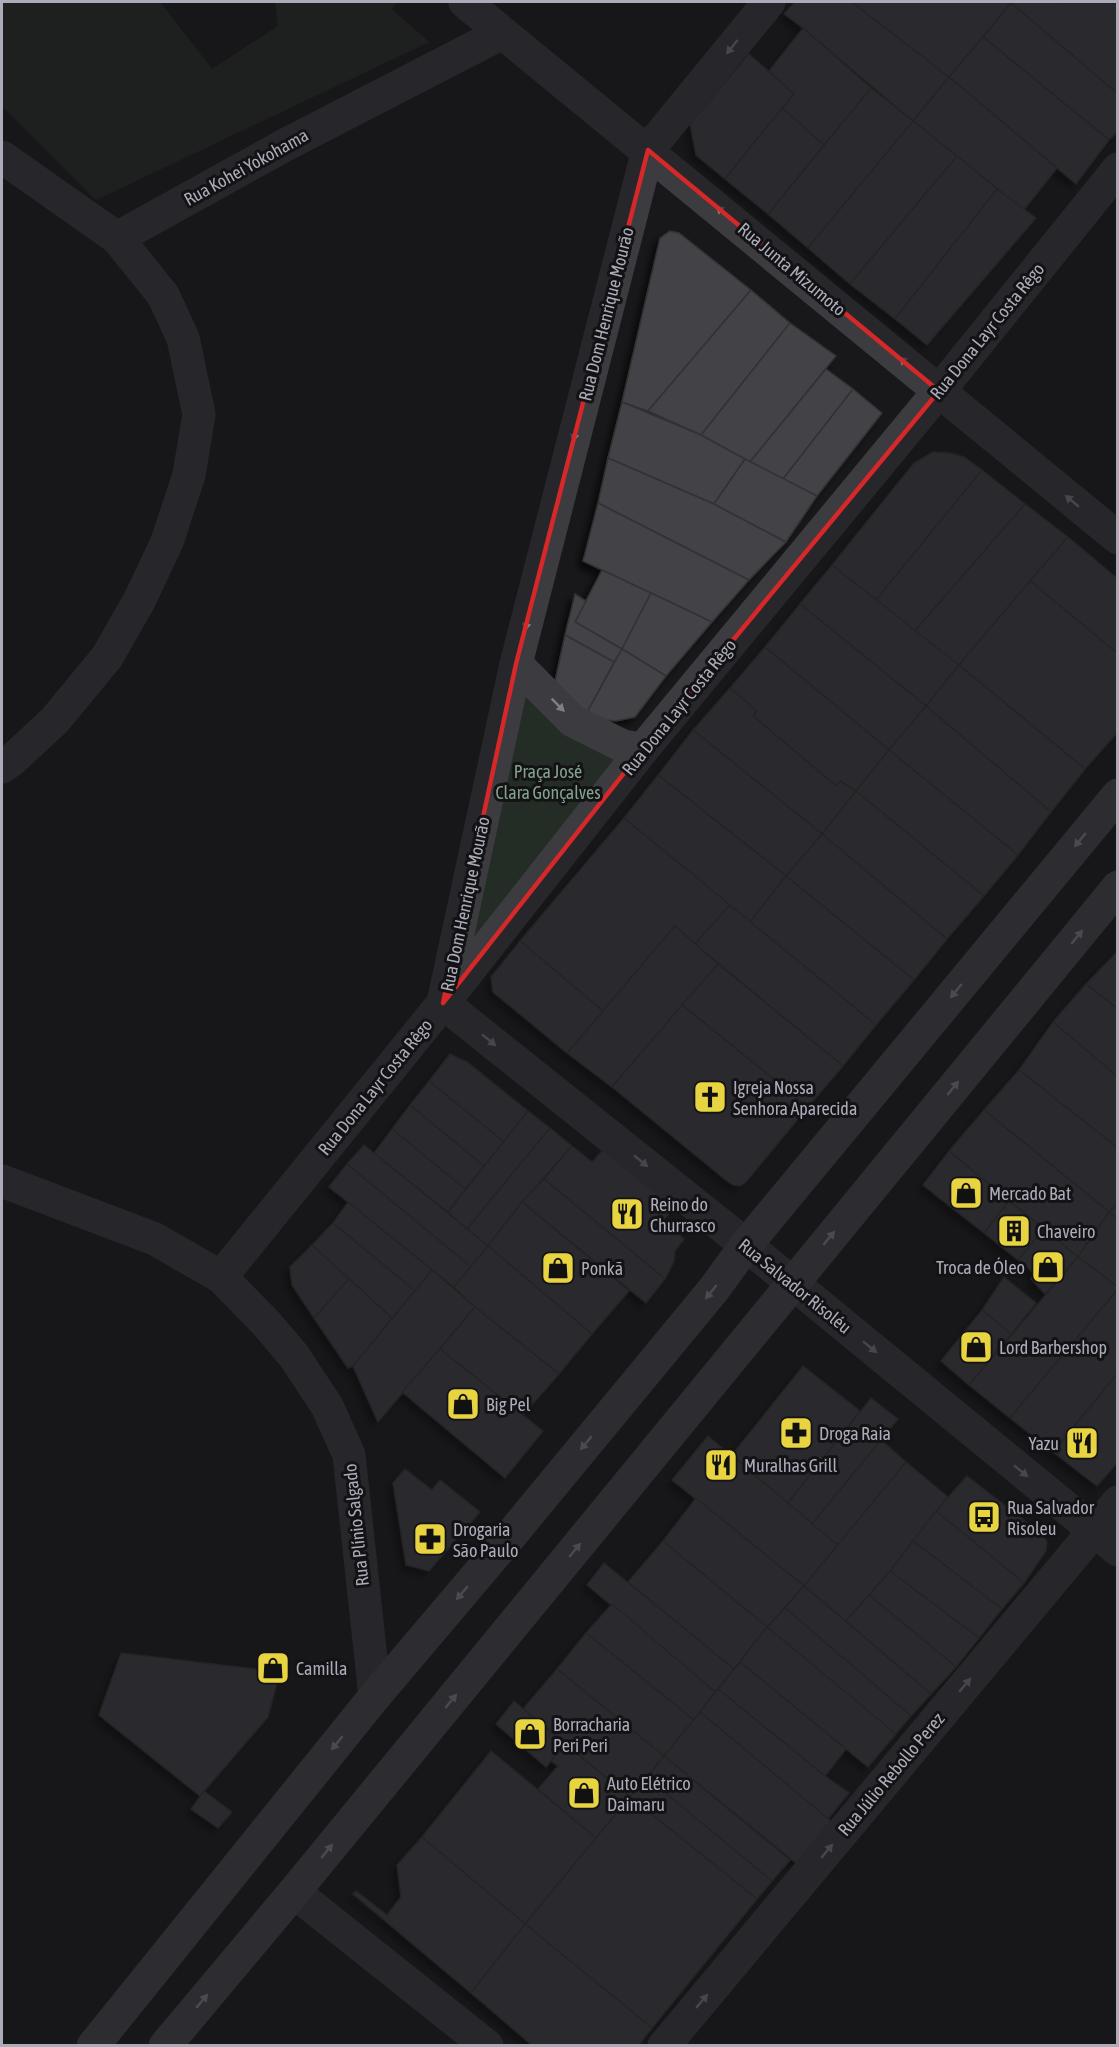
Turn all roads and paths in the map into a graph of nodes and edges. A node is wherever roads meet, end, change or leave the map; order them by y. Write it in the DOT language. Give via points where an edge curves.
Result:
graph roads {
  1 [pos="465,2"];
  2 [pos="769,2"];
  3 [pos="502,33"];
  4 [pos="648,150"];
  5 [pos="2,157"];
  6 [pos="1118,169"];
  7 [pos="117,238"];
  8 [pos="939,391"];
  9 [pos="1118,538"];
  10 [pos="516,664"];
  11 [pos="644,749"];
  12 [pos="2,767"];
  13 [pos="1118,795"];
  14 [pos="1118,887"];
  15 [pos="443,1003"];
  16 [pos="2,1181"];
  17 [pos="746,1245"];
  18 [pos="221,1277"];
  19 [pos="792,1284"];
  20 [pos="1118,1502"];
  21 [pos="1106,1540"];
  22 [pos="375,1696"];
  23 [pos="294,1892"];
  24 [pos="93,2046"];
  25 [pos="165,2046"];
  26 [pos="487,2046"];
  27 [pos="664,2046"];
  1 -- 3 [label="street, Rua Junta Mizumoto"];
  2 -- 4 [label="street, Rua Dom Henrique Mourão, one-way"];
  3 -- 4 [label="street, Rua Junta Mizumoto"];
  3 -- 7 [label="street, Rua Kohei Yokohama" via="285,145"];
  8 -- 4 [label="street, Rua Junta Mizumoto, one-way"];
  4 -- 10 [label="street, Rua Dom Henrique Mourão, one-way"];
  5 -- 7 [label="street"];
  6 -- 8 [label="street, Rua Dona Layr Costa Rêgo"];
  7 -- 12 [label="street" via="163,295 183,338 199,414 189,475 166,542 107,657 55,720"];
  9 -- 8 [label="street, Rua Junta Mizumoto, one-way"];
  8 -- 11 [label="street, Rua Dona Layr Costa Rêgo"];
  10 -- 11 [label="street, one-way" via="573,721 623,746"];
  10 -- 15 [label="street, Rua Dom Henrique Mourão"];
  11 -- 15 [label="street, Rua Dona Layr Costa Rêgo"];
  13 -- 17 [label="main road, one-way"];
  19 -- 14 [label="main road, one-way"];
  15 -- 17 [label="street, Rua Salvador Risoléu, one-way"];
  15 -- 18 [label="street, Rua Dona Layr Costa Rêgo"];
  16 -- 18 [label="street, Rua Plínio Salgado" via="155,1239"];
  17 -- 19 [label="street, Rua Salvador Risoléu"];
  17 -- 22 [label="main road, one-way" via="714,1289"];
  18 -- 22 [label="street, Rua Plínio Salgado" via="294,1356 327,1406 349,1455"];
  19 -- 21 [label="street, Rua Salvador Risoléu, one-way"];
  23 -- 19 [label="main road, one-way"];
  20 -- 21 [label="street, Rua Júlio Rebollo Perez"];
  27 -- 21 [label="street, Rua Júlio Rebollo Perez, one-way"];
  22 -- 24 [label="main road, one-way"];
  25 -- 23 [label="main road, one-way"];
  23 -- 26 [label="street"];
}
